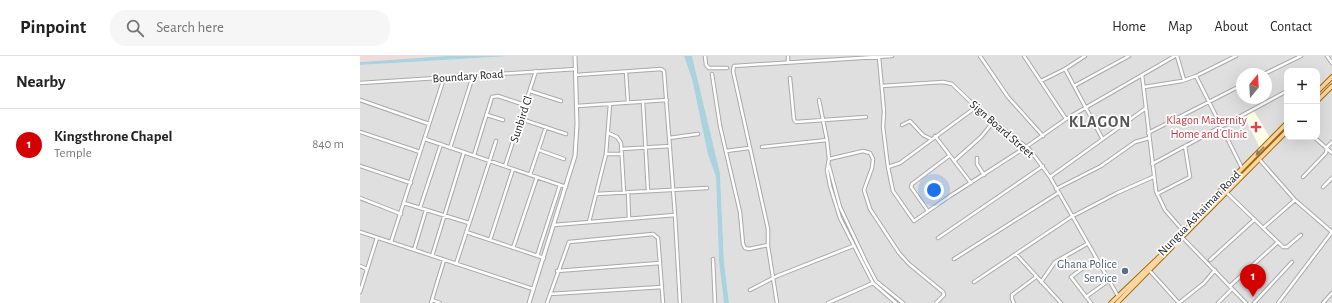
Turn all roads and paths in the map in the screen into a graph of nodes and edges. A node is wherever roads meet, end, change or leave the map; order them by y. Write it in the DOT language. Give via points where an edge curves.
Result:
graph roads {
  1 [pos="575,56"];
  2 [pos="705,56"];
  3 [pos="788,56"];
  4 [pos="879,56"];
  5 [pos="892,56"];
  6 [pos="980,56"];
  7 [pos="1024,56"];
  8 [pos="1085,56"];
  9 [pos="1129,56"];
  10 [pos="1176,56"];
  11 [pos="1236,56"];
  12 [pos="1301,56"];
  13 [pos="1327,56"];
  14 [pos="788,62"];
  15 [pos="1332,63"];
  16 [pos="727,68"];
  17 [pos="576,69"];
  18 [pos="1065,69"];
  19 [pos="1272,70"];
  20 [pos="536,71"];
  21 [pos="626,72"];
  22 [pos="712,74"];
  23 [pos="1142,75"];
  24 [pos="473,76"];
  25 [pos="576,76"];
  26 [pos="1196,76"];
  27 [pos="1332,77"];
  28 [pos="444,78"];
  29 [pos="790,78"];
  30 [pos="1184,80"];
  31 [pos="1041,81"];
  32 [pos="360,84"];
  33 [pos="882,86"];
  34 [pos="1074,86"];
  35 [pos="1332,86"];
  36 [pos="1144,87"];
  37 [pos="1236,88"];
  38 [pos="1320,89"];
  39 [pos="530,91"];
  40 [pos="1284,93"];
  41 [pos="1320,98"];
  42 [pos="360,100"];
  43 [pos="667,100"];
  44 [pos="819,100"];
  45 [pos="561,101"];
  46 [pos="643,102"];
  47 [pos="1209,102"];
  48 [pos="628,103"];
  49 [pos="610,104"];
  50 [pos="525,105"];
  51 [pos="577,106"];
  52 [pos="1086,107"];
  53 [pos="976,108"];
  54 [pos="1146,108"];
  55 [pos="486,115"];
  56 [pos="866,116"];
  57 [pos="521,119"];
  58 [pos="1066,119"];
  59 [pos="503,120"];
  60 [pos="824,121"];
  61 [pos="994,121"];
  62 [pos="430,124"];
  63 [pos="902,125"];
  64 [pos="1284,126"];
  65 [pos="546,127"];
  66 [pos="1222,127"];
  67 [pos="360,132"];
  68 [pos="608,133"];
  69 [pos="1148,133"];
  70 [pos="566,134"];
  71 [pos="698,134"];
  72 [pos="1284,134"];
  73 [pos="935,136"];
  74 [pos="1043,136"];
  75 [pos="669,138"];
  76 [pos="1102,138"];
  77 [pos="1149,138"];
  78 [pos="425,139"];
  79 [pos="827,140"];
  80 [pos="931,140"];
  81 [pos="1318,140"];
  82 [pos="496,141"];
  83 [pos="1332,142"];
  84 [pos="441,144"];
  85 [pos="670,146"];
  86 [pos="1185,146"];
  87 [pos="762,147"];
  88 [pos="1026,147"];
  89 [pos="1327,147"];
  90 [pos="450,148"];
  91 [pos="646,148"];
  92 [pos="749,148"];
  93 [pos="621,149"];
  94 [pos="539,150"];
  95 [pos="420,152"];
  96 [pos="464,152"];
  97 [pos="726,152"];
  98 [pos="1332,152"];
  99 [pos="606,154"];
  100 [pos="622,154"];
  101 [pos="474,156"];
  102 [pos="949,156"];
  103 [pos="976,158"];
  104 [pos="564,159"];
  105 [pos="829,159"];
  106 [pos="1259,159"];
  107 [pos="490,161"];
  108 [pos="954,161"];
  109 [pos="1152,164"];
  110 [pos="360,166"];
  111 [pos="505,166"];
  112 [pos="829,166"];
  113 [pos="1042,166"];
  114 [pos="888,167"];
  115 [pos="1242,168"];
  116 [pos="513,169"];
  117 [pos="530,175"];
  118 [pos="984,175"];
  119 [pos="537,177"];
  120 [pos="1050,177"];
  121 [pos="1153,177"];
  122 [pos="1303,177"];
  123 [pos="1332,178"];
  124 [pos="411,183"];
  125 [pos="971,183"];
  126 [pos="560,185"];
  127 [pos="566,187"];
  128 [pos="1323,187"];
  129 [pos="707,188"];
  130 [pos="673,189"];
  131 [pos="1056,189"];
  132 [pos="648,191"];
  133 [pos="626,192"];
  134 [pos="1058,193"];
  135 [pos="1227,193"];
  136 [pos="596,194"];
  137 [pos="1157,194"];
  138 [pos="360,198"];
  139 [pos="1294,200"];
  140 [pos="404,203"];
  141 [pos="420,208"];
  142 [pos="426,210"];
  143 [pos="928,211"];
  144 [pos="401,214"];
  145 [pos="675,215"];
  146 [pos="446,216"];
  147 [pos="1071,217"];
  148 [pos="629,219"];
  149 [pos="1254,220"];
  150 [pos="589,222"];
  151 [pos="469,223"];
  152 [pos="554,226"];
  153 [pos="1263,228"];
  154 [pos="360,232"];
  155 [pos="466,232"];
  156 [pos="1332,232"];
  157 [pos="1185,233"];
  158 [pos="1301,235"];
  159 [pos="1182,237"];
  160 [pos="377,238"];
  161 [pos="938,238"];
  162 [pos="490,240"];
  163 [pos="391,242"];
  164 [pos="1278,242"];
  165 [pos="1087,244"];
  166 [pos="768,245"];
  167 [pos="853,246"];
  168 [pos="513,248"];
  169 [pos="414,250"];
  170 [pos="1016,254"];
  171 [pos="432,256"];
  172 [pos="537,256"];
  173 [pos="544,258"];
  174 [pos="713,259"];
  175 [pos="954,259"];
  176 [pos="1095,259"];
  177 [pos="444,260"];
  178 [pos="1210,260"];
  179 [pos="1292,262"];
  180 [pos="660,263"];
  181 [pos="456,264"];
  182 [pos="360,266"];
  183 [pos="367,269"];
  184 [pos="1149,270"];
  185 [pos="1215,270"];
  186 [pos="558,271"];
  187 [pos="1036,277"];
  188 [pos="772,279"];
  189 [pos="876,281"];
  190 [pos="1108,281"];
  191 [pos="974,282"];
  192 [pos="1041,282"];
  193 [pos="873,283"];
  194 [pos="1230,286"];
  195 [pos="662,287"];
  196 [pos="533,289"];
  197 [pos="1232,289"];
  198 [pos="750,290"];
  199 [pos="360,292"];
  200 [pos="1332,293"];
  201 [pos="550,294"];
  202 [pos="1086,297"];
  203 [pos="1118,300"];
  204 [pos="431,302"];
  205 [pos="1177,302"];
  206 [pos="1243,302"];
  207 [pos="440,303"];
  208 [pos="529,303"];
  209 [pos="547,303"];
  210 [pos="663,303"];
  211 [pos="680,303"];
  212 [pos="715,303"];
  213 [pos="777,303"];
  214 [pos="828,303"];
  215 [pos="896,303"];
  216 [pos="903,303"];
  217 [pos="936,303"];
  218 [pos="1014,303"];
  219 [pos="1061,303"];
  220 [pos="1091,303"];
  221 [pos="1111,303"];
  222 [pos="1218,303"];
  223 [pos="1254,303"];
  224 [pos="1278,303"];
  225 [pos="1324,303"];
  1 -- 17 [label="street"];
  2 -- 16 [label="street" via="709,68"];
  3 -- 14 [label="street"];
  4 -- 5 [label="street"];
  4 -- 14 [label="street"];
  4 -- 33 [label="street"];
  6 -- 74 [label="street" via="1008,97"];
  7 -- 31 [label="street"];
  8 -- 18 [label="street"];
  9 -- 34 [label="street"];
  10 -- 23 [label="street"];
  10 -- 30 [label="street"];
  11 -- 26 [label="street"];
  12 -- 19 [label="street"];
  13 -- 15 [label="street"];
  14 -- 92 [label="street" via="734,66"];
  17 -- 20 [label="street, Boundary Road"];
  17 -- 25 [label="street"];
  18 -- 31 [label="street"];
  18 -- 34 [label="street"];
  20 -- 24 [label="street, Boundary Road"];
  20 -- 39 [label="street, Sunbird Cl"];
  21 -- 25 [label="street"];
  21 -- 43 [label="street" via="663,70"];
  21 -- 48 [label="street"];
  22 -- 97 [label="street" via="713,91"];
  23 -- 36 [label="street"];
  23 -- 52 [label="street"];
  24 -- 28 [label="street, Boundary Road"];
  24 -- 90 [label="street"];
  25 -- 51 [label="street"];
  26 -- 30 [label="street"];
  26 -- 47 [label="street"];
  27 -- 38 [label="main road"];
  28 -- 32 [label="street, Boundary Road"];
  28 -- 62 [label="street"];
  29 -- 60 [label="street" via="794,120 798,123"];
  30 -- 36 [label="street"];
  31 -- 58 [label="street"];
  33 -- 53 [label="street, Sign Board Street" via="947,82"];
  33 -- 114 [label="street" via="883,127"];
  34 -- 52 [label="street"];
  35 -- 41 [label="main road"];
  36 -- 54 [label="street"];
  37 -- 47 [label="street"];
  39 -- 45 [label="street"];
  39 -- 50 [label="street, Sunbird Cl"];
  40 -- 66 [label="street"];
  42 -- 62 [label="street"];
  43 -- 46 [label="street"];
  43 -- 75 [label="street"];
  44 -- 60 [label="street"];
  46 -- 48 [label="street"];
  46 -- 91 [label="street"];
  47 -- 66 [label="street"];
  47 -- 69 [label="street"];
  48 -- 49 [label="street"];
  49 -- 51 [label="street"];
  49 -- 68 [label="street"];
  50 -- 55 [label="street" via="495,96"];
  50 -- 57 [label="street, Sunbird Cl"];
  51 -- 127 [label="street" via="576,150"];
  52 -- 58 [label="street"];
  52 -- 76 [label="street"];
  53 -- 61 [label="street, Sign Board Street"];
  53 -- 73 [label="street"];
  54 -- 69 [label="street"];
  54 -- 76 [label="street"];
  55 -- 59 [label="street"];
  55 -- 101 [label="street"];
  56 -- 60 [label="street"];
  57 -- 65 [label="street"];
  57 -- 111 [label="street, Sunbird Cl"];
  58 -- 74 [label="street"];
  60 -- 79 [label="street"];
  61 -- 88 [label="street, Sign Board Street"];
  61 -- 108 [label="street"];
  62 -- 78 [label="street"];
  63 -- 80 [label="street" via="910,120"];
  64 -- 115 [label="main road, Nungua Ashaiman Road, one-way"];
  65 -- 70 [label="street"];
  65 -- 94 [label="street"];
  66 -- 86 [label="street"];
  66 -- 115 [label="street"];
  67 -- 95 [label="street"];
  68 -- 93 [label="street" via="619,140"];
  68 -- 99 [label="street"];
  69 -- 77 [label="street"];
  71 -- 75 [label="street"];
  72 -- 106 [label="main road, Nungua Ashaiman Road"];
  73 -- 80 [label="street"];
  73 -- 102 [label="street"];
  74 -- 88 [label="street"];
  75 -- 85 [label="street"];
  76 -- 120 [label="street"];
  77 -- 109 [label="street"];
  77 -- 131 [label="street" via="1135,142 1101,166"];
  78 -- 84 [label="street"];
  78 -- 95 [label="street"];
  79 -- 87 [label="street"];
  79 -- 105 [label="street"];
  80 -- 114 [label="street" via="900,163"];
  81 -- 89 [label="street"];
  82 -- 107 [label="street"];
  83 -- 89 [label="street"];
  84 -- 90 [label="street"];
  84 -- 141 [label="street"];
  85 -- 91 [label="street"];
  85 -- 130 [label="street"];
  86 -- 109 [label="street"];
  86 -- 137 [label="street" via="1190,177"];
  88 -- 113 [label="street, Sign Board Street"];
  88 -- 118 [label="street"];
  89 -- 98 [label="street"];
  89 -- 122 [label="street" via="1326,153"];
  90 -- 96 [label="street"];
  91 -- 93 [label="street"];
  91 -- 132 [label="street"];
  92 -- 97 [label="street"];
  92 -- 166 [label="street" via="768,229"];
  93 -- 100 [label="street"];
  94 -- 104 [label="street"];
  94 -- 117 [label="street"];
  95 -- 124 [label="street"];
  96 -- 101 [label="street"];
  96 -- 146 [label="street" via="445,212"];
  97 -- 166 [label="street" via="740,212 745,248"];
  99 -- 100 [label="street"];
  99 -- 136 [label="street"];
  100 -- 133 [label="street"];
  101 -- 107 [label="street"];
  102 -- 108 [label="street"];
  102 -- 143 [label="street" via="912,184 911,187"];
  103 -- 118 [label="street"];
  105 -- 112 [label="street"];
  105 -- 217 [label="street" via="863,151 870,153 873,159 872,168 864,190 870,209 899,253 943,292 944,295"];
  106 -- 135 [label="main road, Nungua Ashaiman Road"];
  106 -- 139 [label="street"];
  107 -- 111 [label="street"];
  107 -- 151 [label="street"];
  108 -- 125 [label="street"];
  109 -- 121 [label="street"];
  110 -- 124 [label="street"];
  111 -- 116 [label="street"];
  112 -- 167 [label="street" via="827,170 836,208"];
  112 -- 189 [label="street" via="843,214"];
  113 -- 120 [label="street, Sign Board Street"];
  113 -- 161 [label="street"];
  114 -- 143 [label="street" via="893,191 914,221"];
  115 -- 157 [label="main road, Nungua Ashaiman Road"];
  116 -- 117 [label="street"];
  116 -- 162 [label="street"];
  117 -- 119 [label="street"];
  118 -- 125 [label="street"];
  119 -- 126 [label="street"];
  119 -- 168 [label="street"];
  120 -- 131 [label="street, Sign Board Street"];
  121 -- 137 [label="street"];
  121 -- 147 [label="street"];
  123 -- 128 [label="street"];
  124 -- 140 [label="street"];
  125 -- 143 [label="street"];
  126 -- 127 [label="street"];
  126 -- 172 [label="street"];
  127 -- 152 [label="street"];
  129 -- 130 [label="street"];
  130 -- 132 [label="street"];
  130 -- 145 [label="street"];
  131 -- 134 [label="street, Sign Board Street"];
  132 -- 133 [label="street"];
  133 -- 136 [label="street"];
  133 -- 148 [label="street"];
  134 -- 147 [label="street, Sign Board Street"];
  134 -- 175 [label="street"];
  135 -- 149 [label="street"];
  135 -- 157 [label="main road, Nungua Ashaiman Road"];
  136 -- 150 [label="street"];
  137 -- 157 [label="street" via="1165,210"];
  138 -- 144 [label="street"];
  139 -- 153 [label="street"];
  139 -- 156 [label="street"];
  140 -- 141 [label="street"];
  140 -- 144 [label="street"];
  141 -- 142 [label="street"];
  142 -- 146 [label="street"];
  142 -- 169 [label="street"];
  144 -- 163 [label="street"];
  145 -- 148 [label="street"];
  145 -- 211 [label="street"];
  146 -- 151 [label="street"];
  146 -- 171 [label="street"];
  147 -- 165 [label="street, Sign Board Street"];
  147 -- 170 [label="street"];
  148 -- 150 [label="street"];
  149 -- 153 [label="street"];
  149 -- 178 [label="street"];
  150 -- 152 [label="street"];
  151 -- 155 [label="street"];
  152 -- 173 [label="street"];
  153 -- 164 [label="street"];
  154 -- 160 [label="street"];
  155 -- 162 [label="street"];
  155 -- 181 [label="street"];
  156 -- 224 [label="street"];
  157 -- 159 [label="main road, Nungua Ashaiman Road"];
  157 -- 203 [label="main road, Nungua Ashaiman Road"];
  158 -- 164 [label="street" via="1287,247"];
  159 -- 184 [label="main road, Nungua Ashaiman Road"];
  159 -- 185 [label="street"];
  160 -- 163 [label="street"];
  160 -- 183 [label="street"];
  162 -- 168 [label="street"];
  163 -- 169 [label="street"];
  164 -- 194 [label="street"];
  165 -- 176 [label="street, Sign Board Street"];
  165 -- 192 [label="street" via="1055,262"];
  166 -- 188 [label="street"];
  167 -- 188 [label="street"];
  167 -- 193 [label="street"];
  168 -- 172 [label="street"];
  169 -- 171 [label="street"];
  170 -- 187 [label="street"];
  170 -- 191 [label="street"];
  171 -- 177 [label="street"];
  172 -- 173 [label="street"];
  173 -- 196 [label="street"];
  174 -- 212 [label="street"];
  176 -- 190 [label="street, Sign Board Street"];
  176 -- 202 [label="street" via="1072,277"];
  177 -- 181 [label="street"];
  177 -- 204 [label="street"];
  179 -- 223 [label="street"];
  180 -- 186 [label="street"];
  180 -- 186 [label="street" via="658,238 653,234 572,241 568,244"];
  180 -- 195 [label="street"];
  181 -- 196 [label="street"];
  182 -- 183 [label="street"];
  183 -- 199 [label="street"];
  184 -- 203 [label="main road, Nungua Ashaiman Road"];
  184 -- 205 [label="street"];
  185 -- 194 [label="street"];
  185 -- 205 [label="street" via="1204,283"];
  186 -- 201 [label="street"];
  187 -- 192 [label="street"];
  187 -- 218 [label="street" via="1012,295"];
  188 -- 198 [label="street"];
  188 -- 213 [label="street"];
  189 -- 193 [label="street"];
  189 -- 216 [label="street"];
  190 -- 202 [label="street"];
  190 -- 203 [label="street, Sign Board Street"];
  192 -- 219 [label="street"];
  193 -- 214 [label="street"];
  193 -- 215 [label="street"];
  194 -- 197 [label="street"];
  195 -- 201 [label="street"];
  195 -- 210 [label="street"];
  196 -- 208 [label="street"];
  197 -- 206 [label="street"];
  197 -- 222 [label="street"];
  200 -- 225 [label="street"];
  201 -- 209 [label="street"];
  202 -- 220 [label="street"];
  203 -- 221 [label="main road, Nungua Ashaiman Road"];
  204 -- 207 [label="street"];
}
